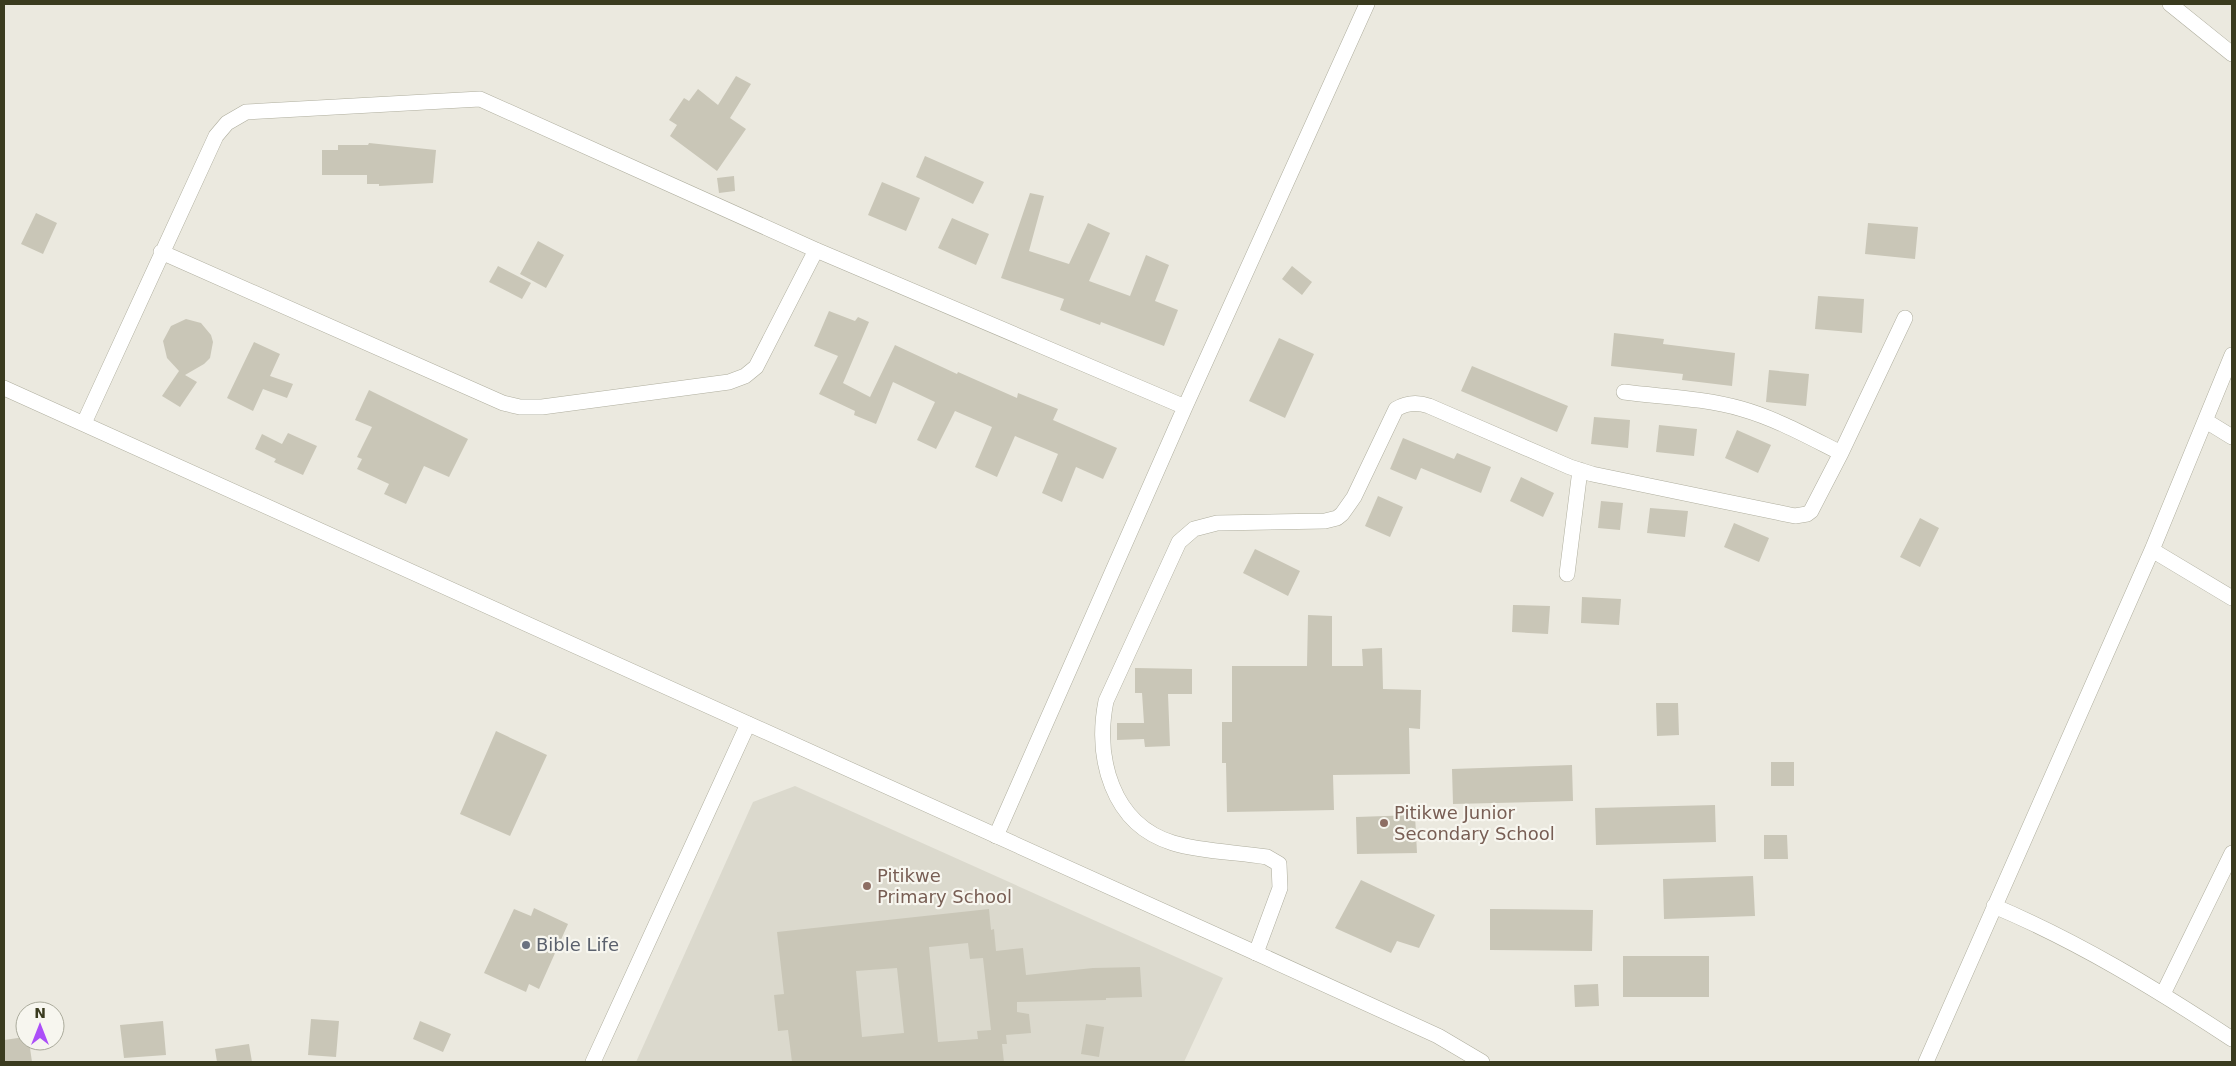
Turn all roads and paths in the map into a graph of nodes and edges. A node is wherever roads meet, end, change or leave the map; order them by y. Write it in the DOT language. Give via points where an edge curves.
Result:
graph roads {
  1 [pos="1368,4"];
  2 [pos="2170,4"];
  3 [pos="2232,54"];
  4 [pos="816,250"];
  5 [pos="160,252"];
  6 [pos="1905,318"];
  7 [pos="2232,355"];
  8 [pos="4,388"];
  9 [pos="1624,392"];
  10 [pos="1185,407"];
  11 [pos="2206,422"];
  12 [pos="84,423"];
  13 [pos="2232,437"];
  14 [pos="1841,453"];
  15 [pos="1580,470"];
  16 [pos="2152,550"];
  17 [pos="1567,574"];
  18 [pos="2232,598"];
  19 [pos="748,724"];
  20 [pos="996,836"];
  21 [pos="2232,853"];
  22 [pos="1994,906"];
  23 [pos="1256,953"];
  24 [pos="2163,994"];
  25 [pos="2232,1039"];
  26 [pos="593,1062"];
  27 [pos="1482,1062"];
  28 [pos="1926,1062"];
  1 -- 10 [label="street"];
  2 -- 3 [label="street"];
  4 -- 5 [label="street" via="756,368 745,376 729,382 542,408 503,403"];
  4 -- 5 [label="street" via="480,99 246,112 226,123 216,136"];
  4 -- 10 [label="street"];
  5 -- 12 [label="street"];
  6 -- 14 [label="street"];
  7 -- 11 [label="street"];
  8 -- 12 [label="street"];
  9 -- 14 [label="street" via="1743,409"];
  10 -- 20 [label="street"];
  11 -- 13 [label="street"];
  11 -- 16 [label="street"];
  12 -- 19 [label="street"];
  14 -- 15 [label="street" via="1811,511 1801,516"];
  15 -- 17 [label="street"];
  15 -- 23 [label="street" via="1429,406 1411,404 1396,409 1354,497 1337,518 1217,523 1194,529 1180,542 1106,701 1102,730 1105,764 1118,800 1141,826 1157,836 1186,847 1267,857 1279,864 1280,888"];
  16 -- 18 [label="street"];
  16 -- 22 [label="street"];
  19 -- 20 [label="street"];
  19 -- 26 [label="street"];
  20 -- 23 [label="street"];
  21 -- 24 [label="street"];
  22 -- 24 [label="street" via="2059,935"];
  22 -- 28 [label="street"];
  23 -- 27 [label="street" via="1438,1036"];
  24 -- 25 [label="street"];
}
